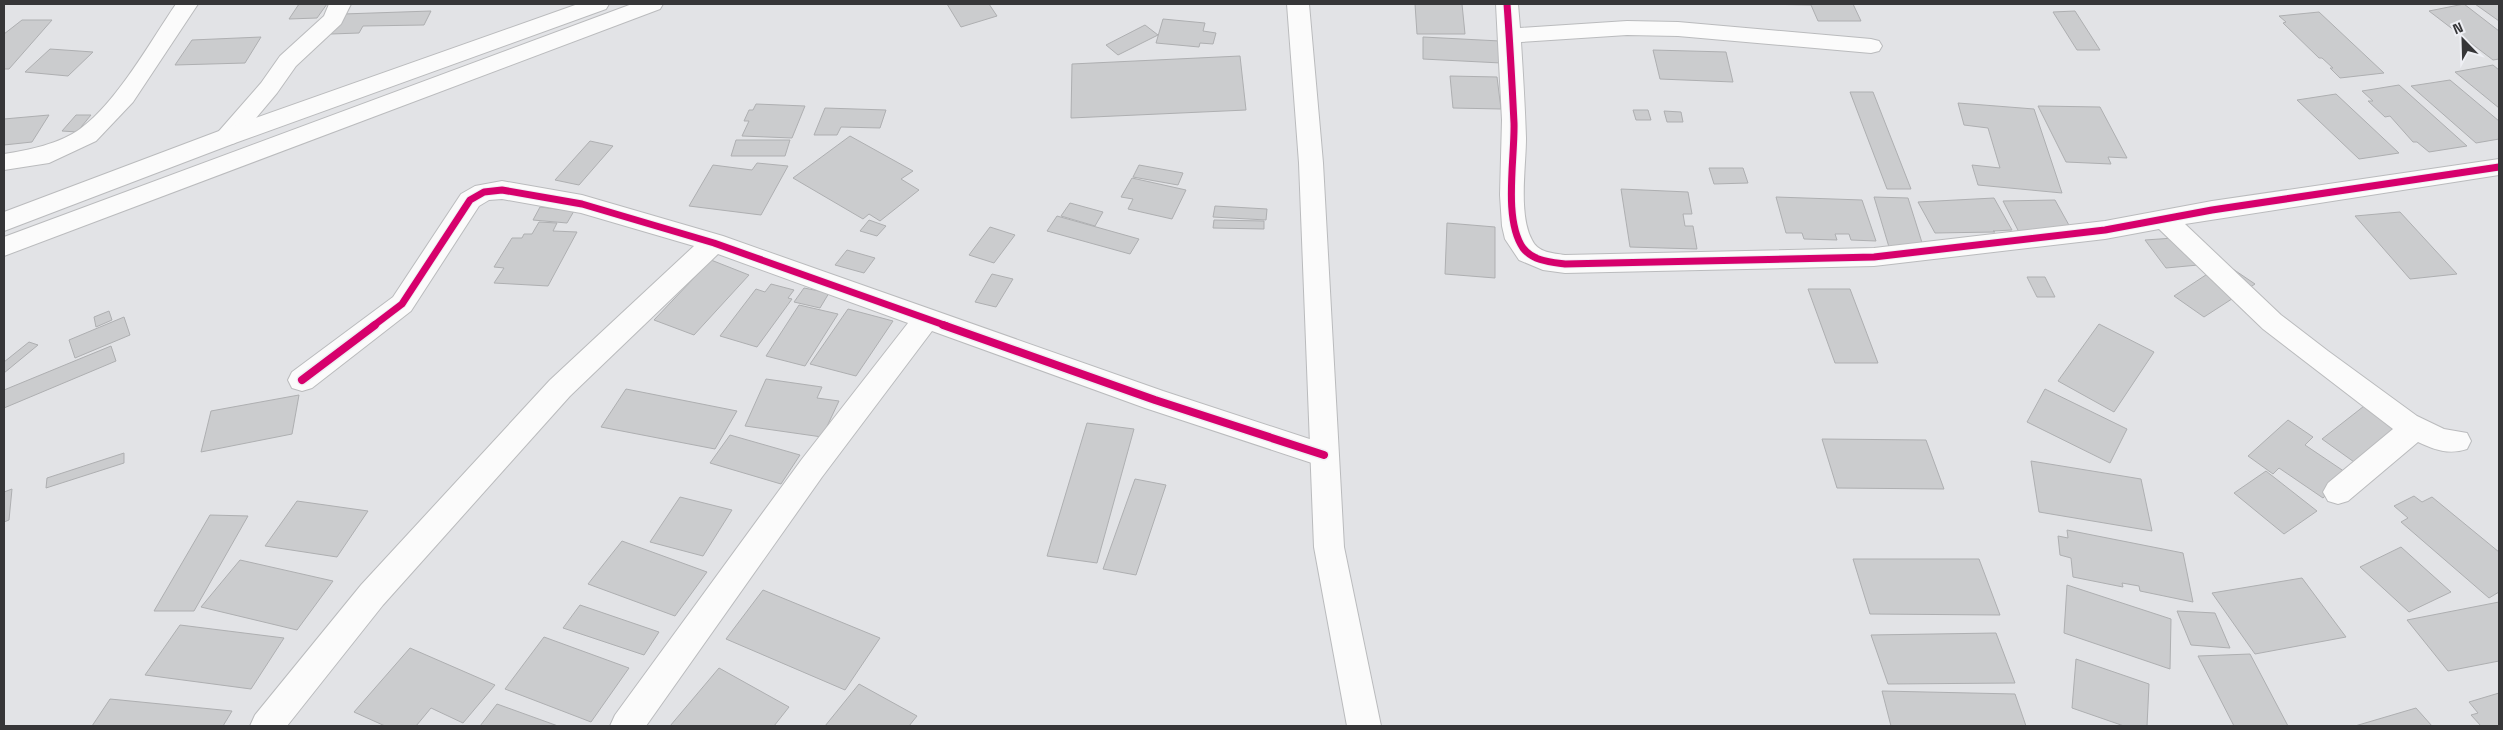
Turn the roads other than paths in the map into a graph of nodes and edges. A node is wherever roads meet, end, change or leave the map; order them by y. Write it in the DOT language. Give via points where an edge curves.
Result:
graph roads {
  1 [pos="187,4"];
  2 [pos="340,4"];
  3 [pos="598,4"];
  4 [pos="652,4"];
  5 [pos="1298,4"];
  6 [pos="1507,4"];
  7 [pos="1509,36"];
  8 [pos="1871,46"];
  9 [pos="227,136"];
  10 [pos="4,162"];
  11 [pos="2499,167"];
  12 [pos="2164,219"];
  13 [pos="4,222"];
  14 [pos="714,243"];
  15 [pos="4,247"];
  16 [pos="926,319"];
  17 [pos="302,380"];
  18 [pos="2415,428"];
  19 [pos="2457,441"];
  20 [pos="1324,455"];
  21 [pos="2338,492"];
  22 [pos="267,726"];
  23 [pos="627,726"];
  24 [pos="1364,726"];
  1 -- 10 [label="main road" via="125,96 88,135 40,157"];
  2 -- 9 [label="main road" via="333,19 288,60 269,88"];
  3 -- 9 [label="main road"];
  4 -- 15 [label="main road"];
  5 -- 20 [label="main road" via="1311,163"];
  6 -- 7 [label="main road"];
  7 -- 8 [label="main road" via="1678,28"];
  7 -- 12 [label="main road" via="1514,140 1512,198 1522,248 1539,261 1565,264 1874,257 2104,230"];
  9 -- 13 [label="main road"];
  11 -- 12 [label="main road"];
  12 -- 18 [label="main road" via="2272,322"];
  14 -- 16 [label="main road"];
  14 -- 17 [label="main road" via="582,204 510,191 484,192 470,200 402,304"];
  14 -- 22 [label="main road" via="560,388 372,595"];
  16 -- 20 [label="main road" via="1155,400"];
  16 -- 23 [label="main road" via="812,468"];
  18 -- 19 [label="main road" via="2441,440"];
  18 -- 21 [label="main road"];
  20 -- 24 [label="main road" via="1329,547"];
}
